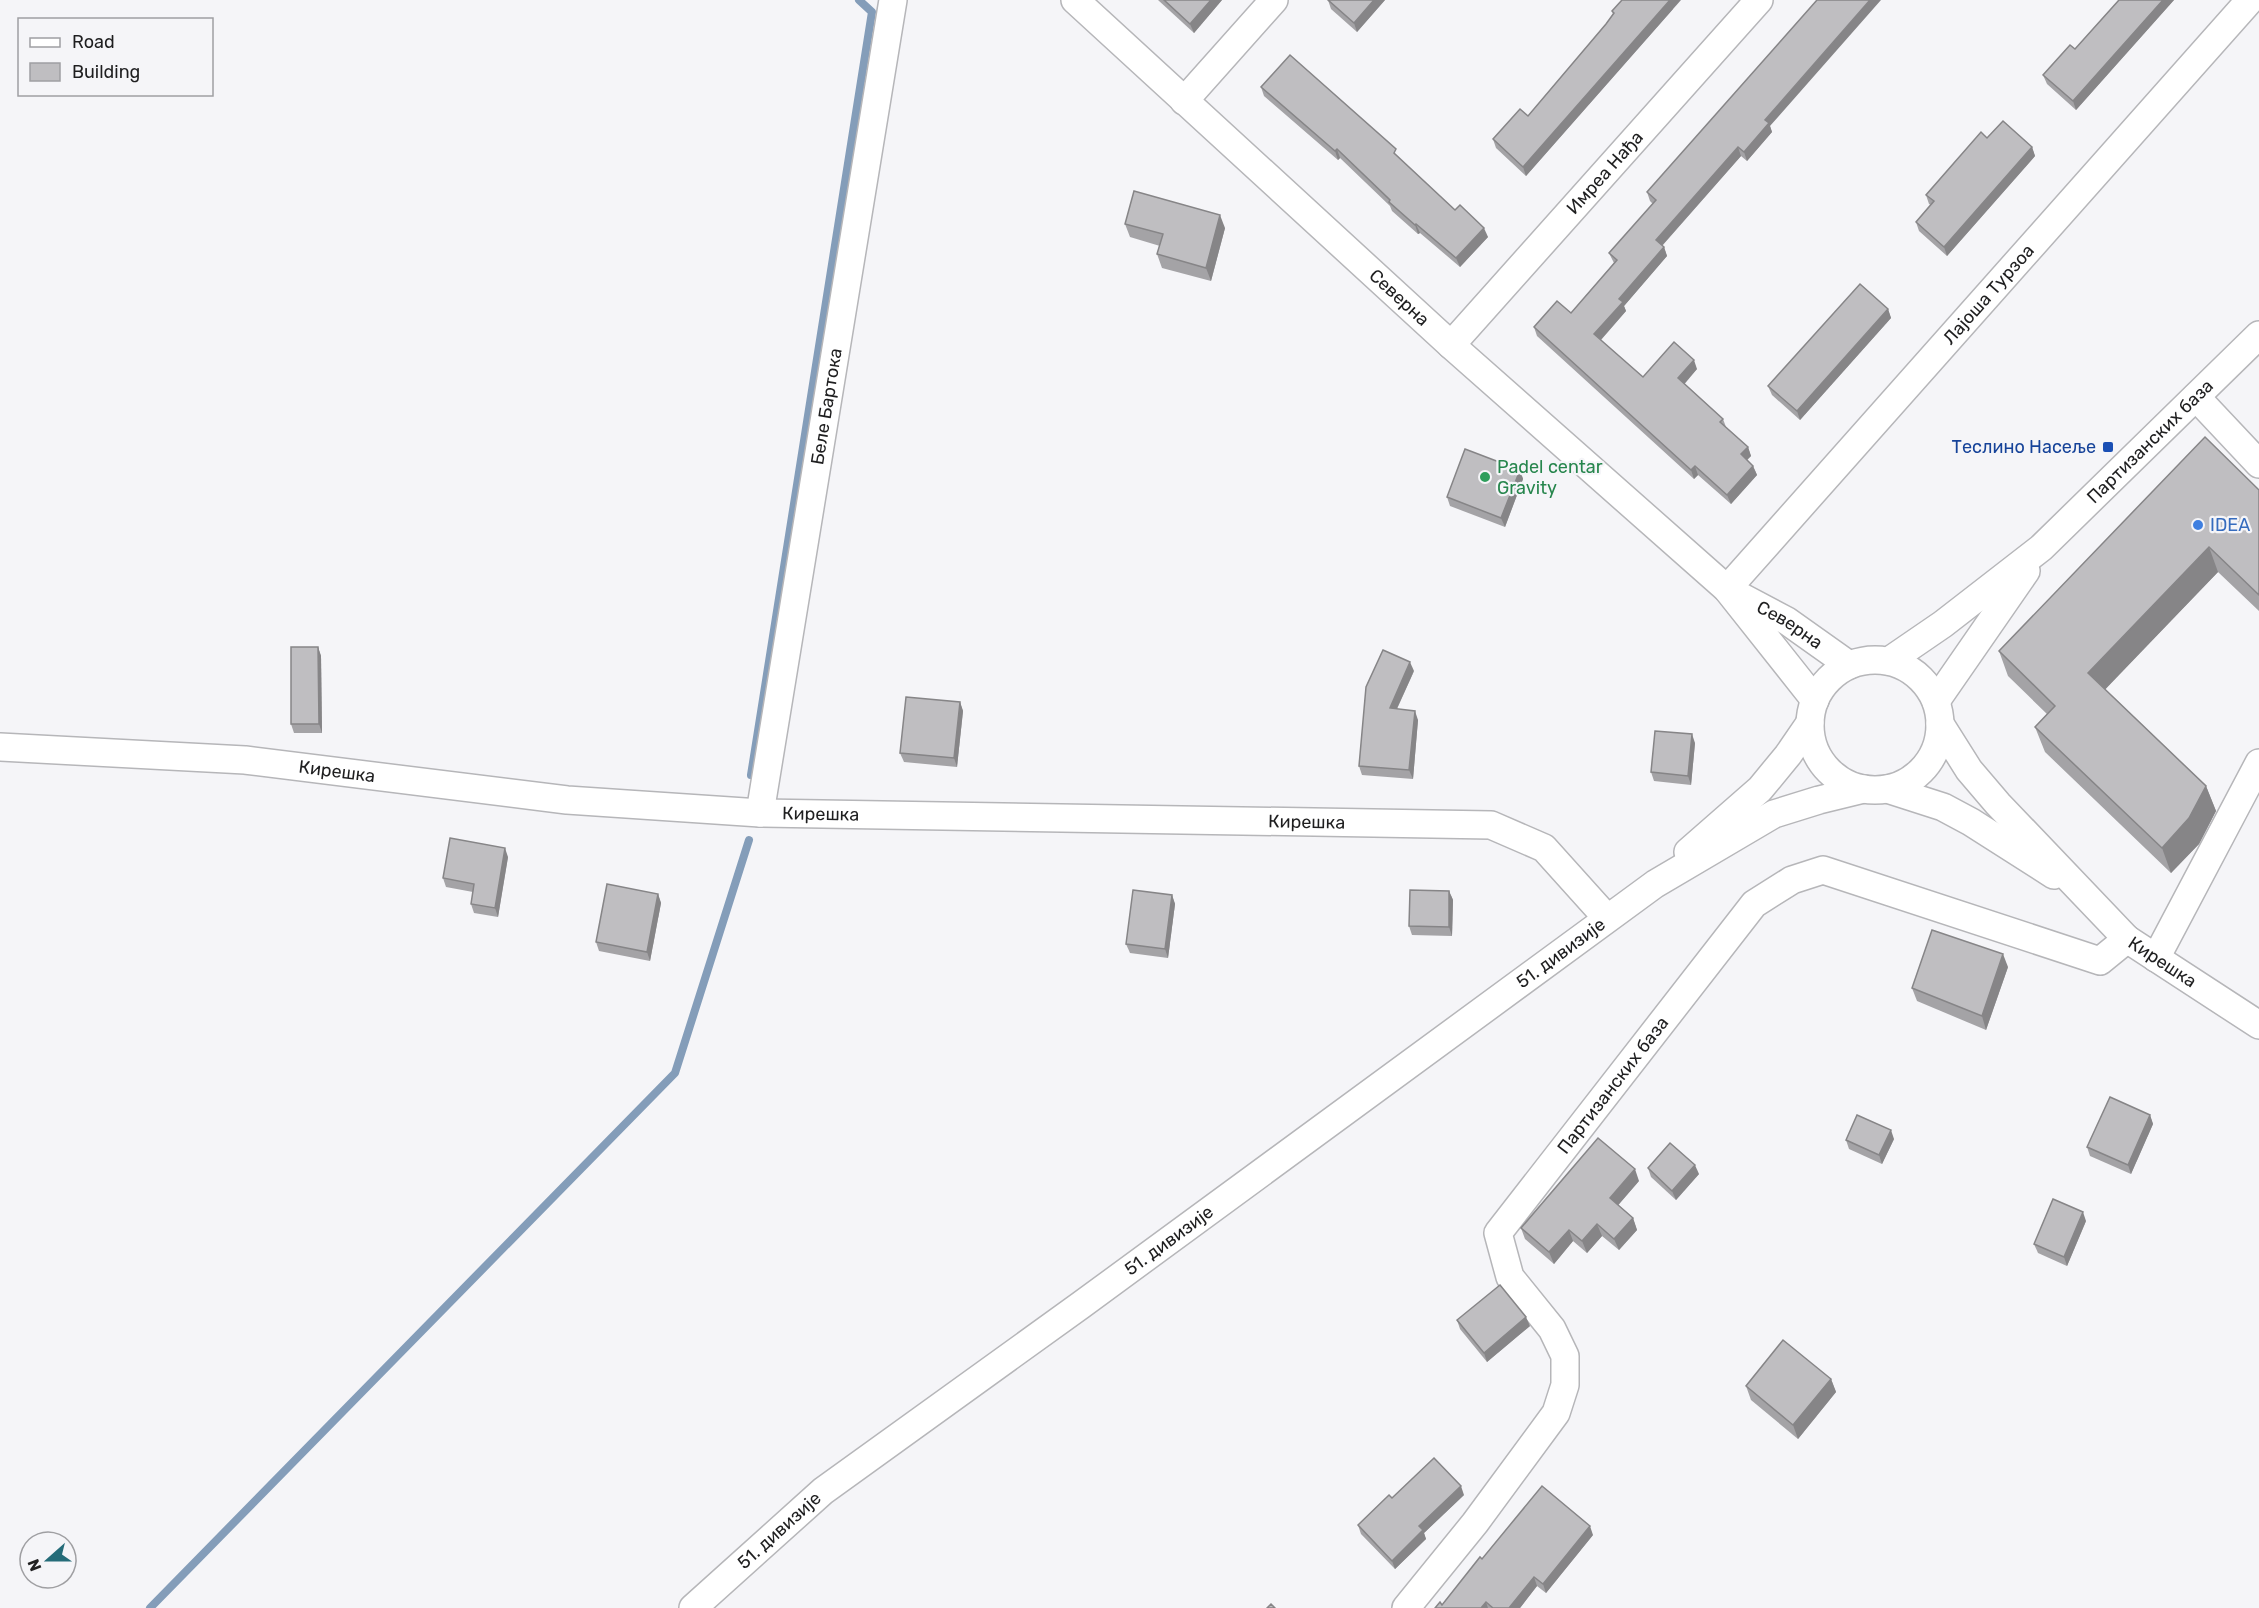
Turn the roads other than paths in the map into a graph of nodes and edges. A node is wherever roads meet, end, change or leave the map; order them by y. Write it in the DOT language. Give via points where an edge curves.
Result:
graph roads {
  1 [pos="893,0"];
  2 [pos="1075,0"];
  3 [pos="1274,0"];
  4 [pos="1759,0"];
  5 [pos="2250,0"];
  6 [pos="1184,100"];
  7 [pos="2259,336"];
  8 [pos="1451,345"];
  9 [pos="2196,397"];
  10 [pos="2259,464"];
  11 [pos="2041,548"];
  12 [pos="1727,589"];
  13 [pos="1889,661"];
  14 [pos="1849,665"];
  15 [pos="1813,711"];
  16 [pos="1938,712"];
  17 [pos="0,747"];
  18 [pos="2259,763"];
  19 [pos="1875,789"];
  20 [pos="760,813"];
  21 [pos="1655,884"];
  22 [pos="2076,888"];
  23 [pos="1607,918"];
  24 [pos="2127,939"];
  25 [pos="2156,958"];
  26 [pos="2259,1025"];
  27 [pos="693,1608"];
  28 [pos="1406,1608"];
  1 -- 20 [label="street, Беле Бартока"];
  2 -- 6 [label="street, Северна"];
  3 -- 6 [label="street"];
  4 -- 8 [label="street, Имреа Нађа"];
  5 -- 12 [label="street, Лајоша Турзоа"];
  6 -- 8 [label="street, Северна"];
  7 -- 9 [label="street, Партизанских база"];
  8 -- 12 [label="street, Северна"];
  9 -- 10 [label="street"];
  9 -- 11 [label="street, Партизанских база"];
  11 -- 13 [label="street, Партизанских база"];
  11 -- 16 [label="street, Партизанских база"];
  12 -- 14 [label="street, Северна" via="1787,621"];
  12 -- 15 [label="street, Северна"];
  13 -- 14 [label="street"];
  13 -- 16 [label="street" via="1918,676 1930,690"];
  14 -- 15 [label="street" via="1828,679"];
  15 -- 19 [label="street" via="1814,746 1825,766 1842,781"];
  15 -- 21 [label="street, 51. дивизије" via="1788,755 1760,789"];
  16 -- 19 [label="street" via="1936,746 1925,766 1908,781"];
  16 -- 22 [label="street, Кирешка" via="1976,778"];
  17 -- 20 [label="street, Кирешка" via="245,760 567,800"];
  18 -- 25 [label="street"];
  19 -- 21 [label="street, 51. дивизије" via="1774,814"];
  19 -- 22 [label="street, Кирешка" via="1943,807"];
  20 -- 23 [label="street, Кирешка" via="1491,825 1544,848"];
  21 -- 23 [label="street, 51. дивизије"];
  22 -- 24 [label="street, Кирешка"];
  23 -- 27 [label="street, 51. дивизије" via="823,1491"];
  24 -- 25 [label="street, Кирешка"];
  24 -- 28 [label="street, Партизанских база" via="2100,961 1823,870 1792,880 1754,903 1498,1233 1510,1277 1552,1329 1565,1356 1565,1385 1556,1413 1476,1523"];
  25 -- 26 [label="street, Кирешка"];
}
